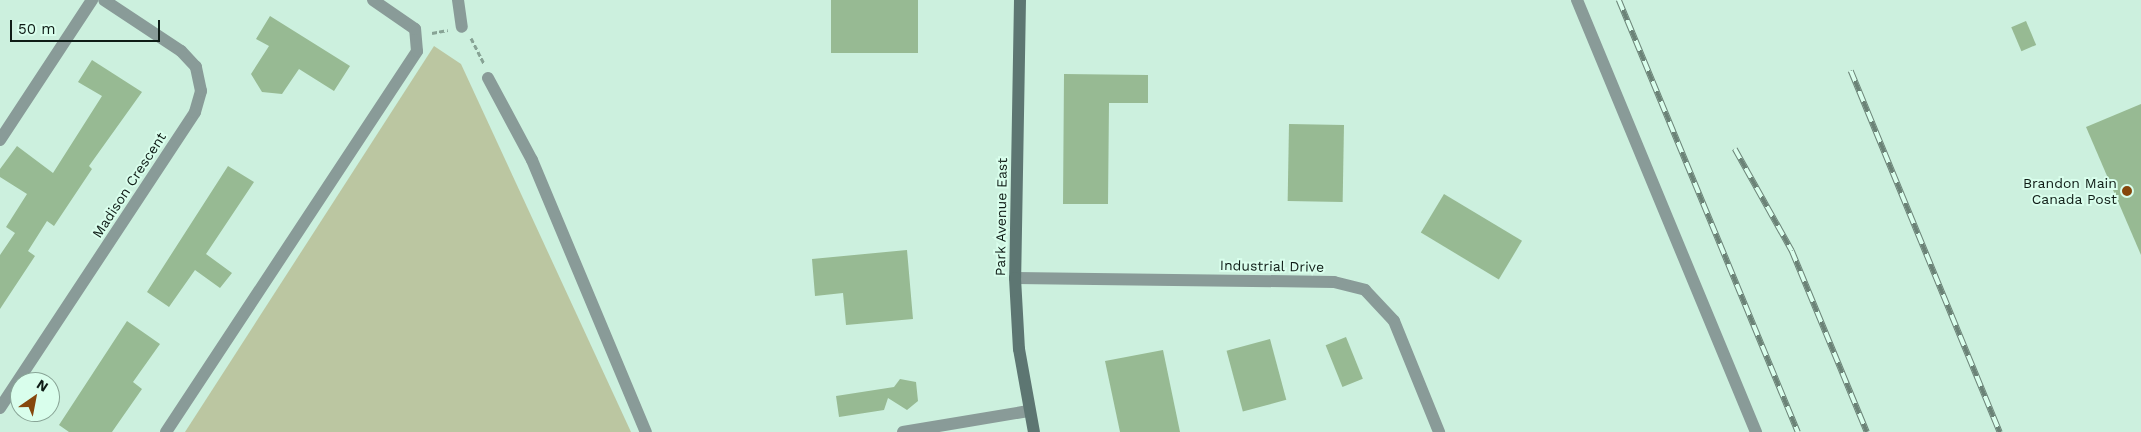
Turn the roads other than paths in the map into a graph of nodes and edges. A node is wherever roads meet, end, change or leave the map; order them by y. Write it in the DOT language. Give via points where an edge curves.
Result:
graph roads {
  1 [pos="92,0"];
  2 [pos="104,0"];
  3 [pos="373,0"];
  4 [pos="458,0"];
  5 [pos="1020,0"];
  6 [pos="1578,0"];
  7 [pos="462,27"];
  8 [pos="488,78"];
  9 [pos="0,140"];
  10 [pos="1015,278"];
  11 [pos="0,408"];
  12 [pos="1028,411"];
  13 [pos="166,432"];
  14 [pos="646,432"];
  15 [pos="903,432"];
  16 [pos="1034,432"];
  17 [pos="1439,432"];
  18 [pos="1756,432"];
  1 -- 9 [label="street"];
  2 -- 11 [label="street, Madison Crescent" via="180,51 196,66 200,90 197,105"];
  3 -- 13 [label="street" via="415,29 417,51"];
  4 -- 7 [label="street"];
  5 -- 10 [label="street, Park Avenue East"];
  6 -- 18 [label="street"];
  8 -- 14 [label="street" via="532,160"];
  10 -- 12 [label="street, Park Avenue East"];
  10 -- 17 [label="street, Industrial Drive" via="1334,282 1365,290 1394,320"];
  12 -- 15 [label="street"];
  12 -- 16 [label="street, Park Avenue East"];
}
